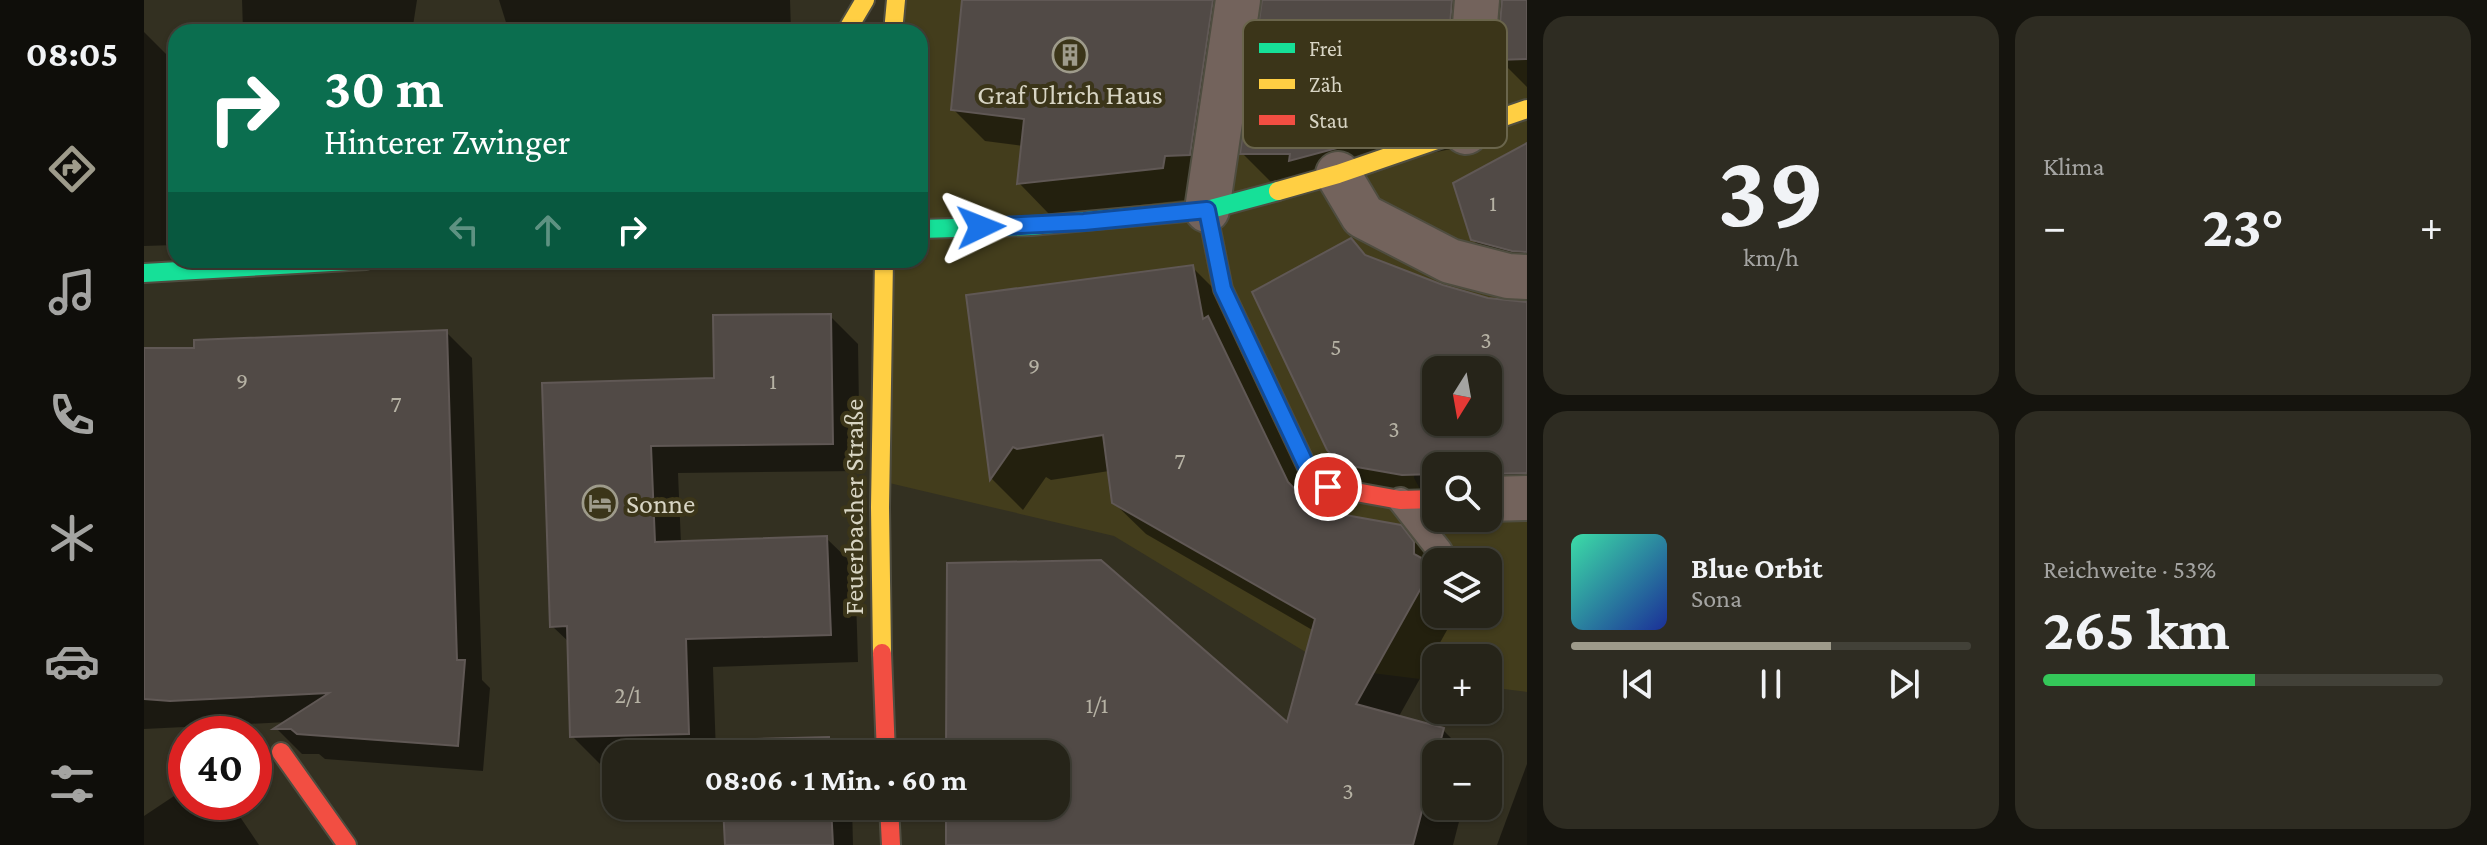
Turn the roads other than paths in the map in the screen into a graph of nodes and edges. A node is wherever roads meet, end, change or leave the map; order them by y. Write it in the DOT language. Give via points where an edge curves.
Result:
graph roads {
  1 [pos="865,0"];
  2 [pos="896,0"];
  3 [pos="1238,0"];
  4 [pos="1477,0"];
  5 [pos="1475,20"];
  6 [pos="851,24"];
  7 [pos="894,24"];
  8 [pos="1527,109"];
  9 [pos="1507,117"];
  10 [pos="1417,148"];
  11 [pos="1338,174"];
  12 [pos="1207,210"];
  13 [pos="928,229"];
  14 [pos="229,268"];
  15 [pos="884,268"];
  16 [pos="144,273"];
  17 [pos="1527,277"];
  18 [pos="1527,498"];
  19 [pos="1422,499"];
  20 [pos="1502,499"];
  21 [pos="1400,500"];
  22 [pos="1438,548"];
  23 [pos="885,740"];
  24 [pos="281,752"];
  25 [pos="890,820"];
  26 [pos="347,845"];
  27 [pos="891,845"];
  1 -- 6 [label="street"];
  2 -- 7 [label="street"];
  3 -- 12 [label="street"];
  4 -- 5 [label="street"];
  8 -- 9 [label="street"];
  10 -- 11 [label="street"];
  11 -- 12 [label="street"];
  11 -- 17 [label="street" via="1363,216 1450,261"];
  12 -- 13 [label="street" via="1031,226"];
  12 -- 21 [label="street" via="1223,289 1306,465 1328,487"];
  14 -- 16 [label="street"];
  15 -- 23 [label="street, Feuerbacher Straße" via="881,661"];
  18 -- 20 [label="street"];
  19 -- 21 [label="street"];
  21 -- 22 [label="lane"];
  24 -- 26 [label="street"];
  25 -- 27 [label="street"];
}
